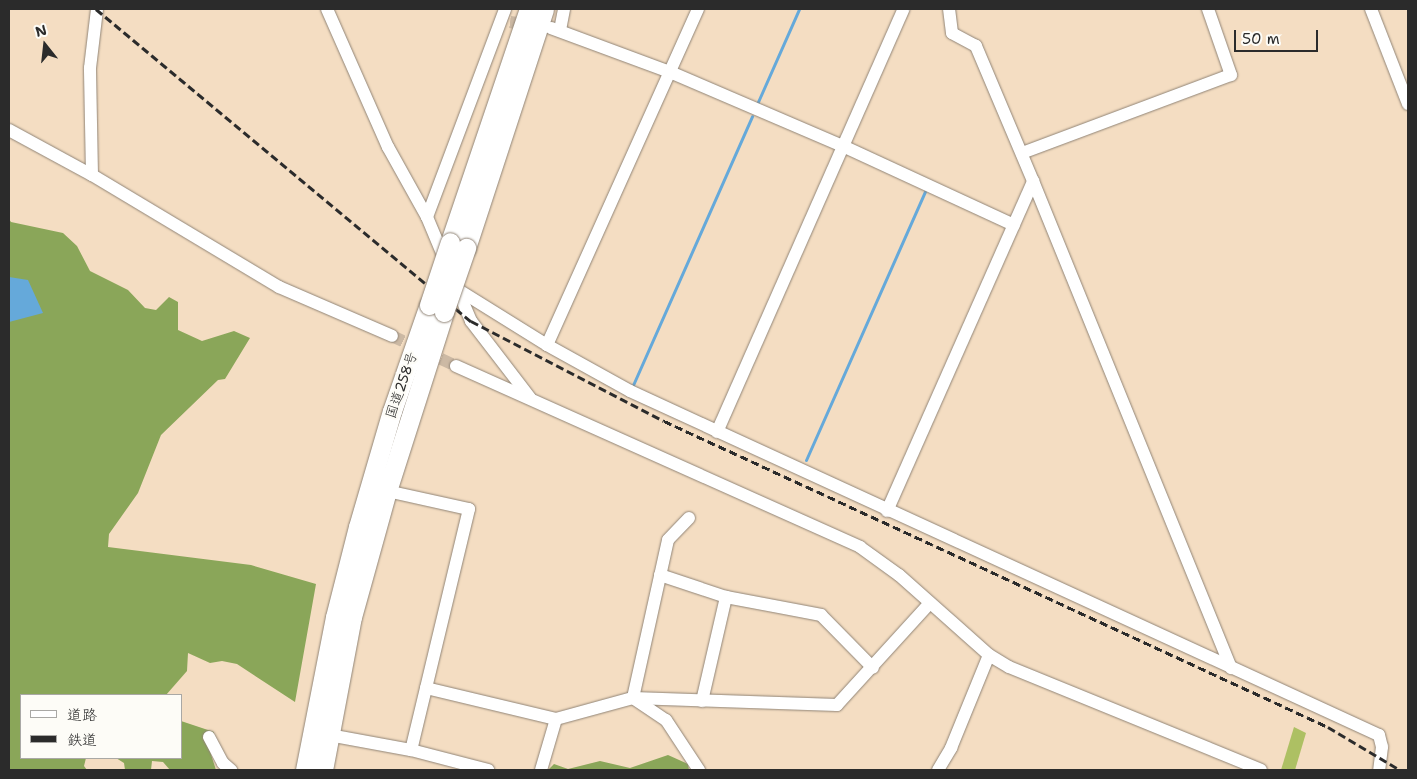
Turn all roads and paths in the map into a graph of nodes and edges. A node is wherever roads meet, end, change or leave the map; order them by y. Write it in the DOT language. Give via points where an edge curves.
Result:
graph roads {
  1 [pos="97,9"];
  2 [pos="327,9"];
  3 [pos="529,9"];
  4 [pos="544,9"];
  5 [pos="564,9"];
  6 [pos="698,9"];
  7 [pos="904,9"];
  8 [pos="948,9"];
  9 [pos="1208,9"];
  10 [pos="1371,9"];
  11 [pos="506,17"];
  12 [pos="670,72"];
  13 [pos="1408,104"];
  14 [pos="9,130"];
  15 [pos="845,147"];
  16 [pos="1022,154"];
  17 [pos="92,175"];
  18 [pos="1033,181"];
  19 [pos="427,217"];
  20 [pos="1014,225"];
  21 [pos="458,245"];
  22 [pos="457,289"];
  23 [pos="436,308"];
  24 [pos="392,336"];
  25 [pos="547,345"];
  26 [pos="456,366"];
  27 [pos="531,400"];
  28 [pos="716,432"];
  29 [pos="387,491"];
  30 [pos="887,511"];
  31 [pos="689,518"];
  32 [pos="660,576"];
  33 [pos="726,597"];
  34 [pos="929,604"];
  35 [pos="989,655"];
  36 [pos="873,668"];
  37 [pos="1231,668"];
  38 [pos="426,688"];
  39 [pos="632,698"];
  40 [pos="702,701"];
  41 [pos="556,719"];
  42 [pos="329,735"];
  43 [pos="209,738"];
  44 [pos="411,750"];
  45 [pos="231,770"];
  46 [pos="305,770"];
  47 [pos="323,770"];
  48 [pos="488,770"];
  49 [pos="541,770"];
  50 [pos="699,770"];
  51 [pos="938,770"];
  52 [pos="1261,770"];
  53 [pos="1379,770"];
  1 -- 17 [label="street" via="90,68"];
  2 -- 19 [label="street" via="388,147"];
  3 -- 21 [label="highway, 国道258号"];
  4 -- 21 [label="highway, 国道258号"];
  5 -- 12 [label="street" via="555,29"];
  6 -- 12 [label="street"];
  7 -- 15 [label="street"];
  8 -- 16 [label="street" via="952,33 976,46"];
  9 -- 16 [label="street" via="1231,75"];
  10 -- 13 [label="street"];
  11 -- 19 [label="street"];
  12 -- 15 [label="street"];
  12 -- 25 [label="street"];
  14 -- 17 [label="street"];
  15 -- 20 [label="street"];
  15 -- 28 [label="street"];
  16 -- 18 [label="street"];
  17 -- 24 [label="street" via="280,286"];
  18 -- 20 [label="street"];
  18 -- 37 [label="street"];
  19 -- 22 [label="street"];
  20 -- 30 [label="street"];
  21 -- 23 [label="highway, 国道258号, bridge"];
  22 -- 25 [label="street"];
  22 -- 27 [label="street" via="471,321"];
  23 -- 29 [label="highway, 国道258号"];
  23 -- 46 [label="highway, 国道258号" via="392,411 358,527 335,618"];
  25 -- 28 [label="street"];
  26 -- 27 [label="street"];
  27 -- 34 [label="street" via="860,547 898,575"];
  28 -- 30 [label="street"];
  29 -- 38 [label="street" via="469,509"];
  29 -- 42 [label="highway, 国道258号" via="352,617"];
  30 -- 37 [label="street"];
  31 -- 32 [label="street" via="668,540"];
  32 -- 33 [label="street"];
  32 -- 39 [label="street"];
  33 -- 36 [label="street" via="821,615"];
  33 -- 40 [label="street"];
  34 -- 35 [label="street"];
  34 -- 36 [label="street"];
  35 -- 51 [label="street" via="951,748"];
  35 -- 52 [label="street" via="1053,687"];
  36 -- 40 [label="street" via="837,704"];
  37 -- 53 [label="street" via="1379,735 1382,747"];
  38 -- 41 [label="street"];
  38 -- 44 [label="street"];
  39 -- 40 [label="street"];
  39 -- 41 [label="street"];
  39 -- 50 [label="street" via="666,720"];
  41 -- 49 [label="street"];
  42 -- 44 [label="street"];
  42 -- 47 [label="highway, 国道258号"];
  43 -- 45 [label="street" via="223,763"];
  44 -- 48 [label="street"];
}
